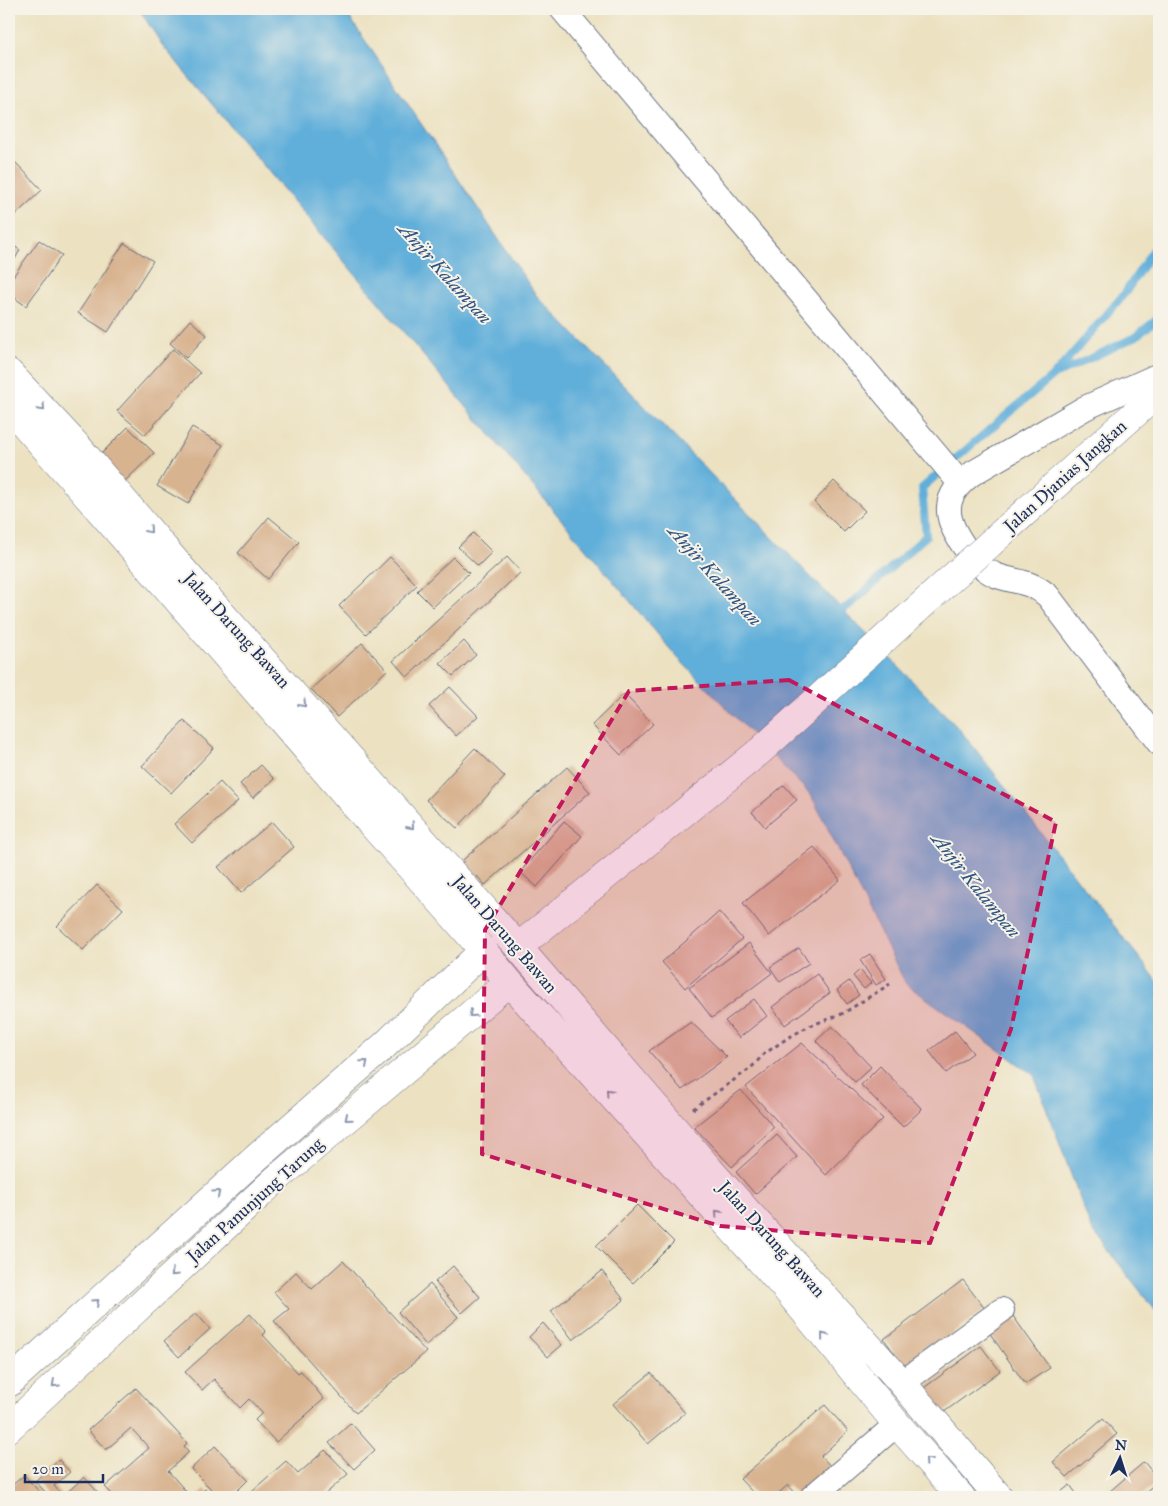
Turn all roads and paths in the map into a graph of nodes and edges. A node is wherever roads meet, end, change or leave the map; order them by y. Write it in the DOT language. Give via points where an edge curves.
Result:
graph roads {
  1 [pos="562,9"];
  2 [pos="9,372"];
  3 [pos="1159,375"];
  4 [pos="1159,392"];
  5 [pos="9,407"];
  6 [pos="960,482"];
  7 [pos="1159,743"];
  8 [pos="376,786"];
  9 [pos="355,805"];
  10 [pos="518,947"];
  11 [pos="484,950"];
  12 [pos="510,982"];
  13 [pos="890,984"];
  14 [pos="671,1125"];
  15 [pos="255,1159"];
  16 [pos="701,1178"];
  17 [pos="274,1180"];
  18 [pos="1002,1310"];
  19 [pos="66,1329"];
  20 [pos="90,1351"];
  21 [pos="9,1383"];
  22 [pos="902,1383"];
  23 [pos="897,1424"];
  24 [pos="9,1428"];
  25 [pos="812,1497"];
  26 [pos="961,1497"];
  27 [pos="999,1497"];
  1 -- 6 [label="street"];
  2 -- 8 [label="street, Jalan Darung Bawan, one-way"];
  3 -- 6 [label="street" via="1086,408"];
  4 -- 10 [label="street, Jalan Djanias Jangkan, bridge" via="760,751"];
  5 -- 9 [label="street, Jalan Darung Bawan"];
  6 -- 7 [label="street" via="949,506 952,525 964,546 994,575 1028,583 1048,596"];
  8 -- 9 [label="street"];
  8 -- 10 [label="street, Jalan Darung Bawan, one-way"];
  9 -- 11 [label="street, Jalan Darung Bawan"];
  10 -- 14 [label="street, Jalan Darung Bawan"];
  11 -- 12 [label="street, Jalan Darung Bawan"];
  15 -- 11 [label="street, Jalan Panunjung Tarung, one-way" via="385,1045"];
  16 -- 12 [label="street, Jalan Darung Bawan, one-way"];
  12 -- 17 [label="street, Jalan Panunjung Tarung, one-way"];
  13 -- 14 [label="path" via="842,1014 786,1039"];
  14 -- 16 [label="street, Jalan Darung Bawan"];
  15 -- 17 [label="street"];
  19 -- 15 [label="street, Jalan Panunjung Tarung, one-way"];
  16 -- 22 [label="street, Jalan Darung Bawan"];
  23 -- 16 [label="street, Jalan Darung Bawan, one-way" via="786,1289"];
  17 -- 20 [label="street, Jalan Panunjung Tarung, one-way"];
  18 -- 22 [label="street"];
  19 -- 20 [label="street"];
  19 -- 21 [label="street, Jalan Panunjung Tarung"];
  20 -- 24 [label="street, Jalan Panunjung Tarung, one-way"];
  22 -- 27 [label="street, Jalan Darung Bawan"];
  23 -- 25 [label="street"];
  26 -- 23 [label="street, Jalan Darung Bawan, one-way"];
}
